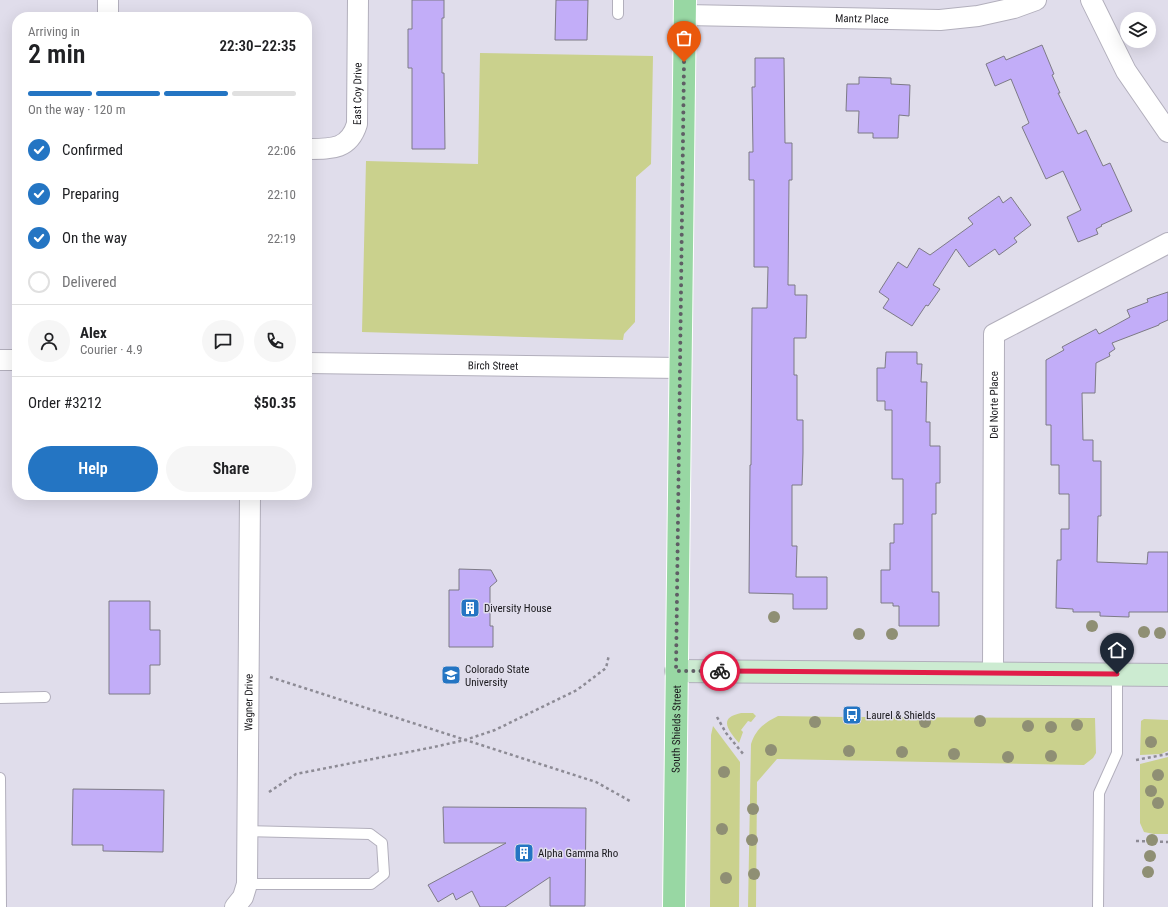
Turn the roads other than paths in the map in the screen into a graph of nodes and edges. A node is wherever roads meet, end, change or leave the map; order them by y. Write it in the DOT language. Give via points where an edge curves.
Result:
graph roads {
  1 [pos="108,0"];
  2 [pos="358,0"];
  3 [pos="618,0"];
  4 [pos="1036,0"];
  5 [pos="1091,0"];
  6 [pos="685,8"];
  7 [pos="108,12"];
  8 [pos="618,14"];
  9 [pos="1168,132"];
  10 [pos="312,149"];
  11 [pos="1168,244"];
  12 [pos="0,360"];
  13 [pos="12,360"];
  14 [pos="312,363"];
  15 [pos="680,368"];
  16 [pos="250,500"];
  17 [pos="676,671"];
  18 [pos="993,673"];
  19 [pos="1117,674"];
  20 [pos="1168,675"];
  21 [pos="45,697"];
  22 [pos="0,698"];
  23 [pos="0,778"];
  24 [pos="246,831"];
  25 [pos="0,851"];
  26 [pos="247,884"];
  27 [pos="1,907"];
  28 [pos="235,907"];
  29 [pos="674,907"];
  30 [pos="1098,907"];
  1 -- 7 [label="street"];
  2 -- 10 [label="street, East Coy Drive" via="357,124 354,133 344,145 329,149"];
  3 -- 8 [label="lane"];
  4 -- 6 [label="street, Mantz Place" via="978,16 940,20"];
  5 -- 9 [label="street" via="1126,71"];
  6 -- 15 [label="main road, South Shields Street"];
  11 -- 18 [label="street, Del Norte Place" via="994,334"];
  12 -- 13 [label="street"];
  14 -- 15 [label="street, Birch Street"];
  15 -- 17 [label="main road, South Shields Street"];
  16 -- 24 [label="street, Wagner Drive"];
  17 -- 18 [label="main road"];
  17 -- 29 [label="main road, South Shields Street"];
  18 -- 19 [label="main road"];
  19 -- 20 [label="main road"];
  19 -- 30 [label="lane" via="1117,753 1098,793"];
  21 -- 22 [label="lane"];
  23 -- 25 [label="lane"];
  24 -- 26 [label="street, Wagner Drive"];
  24 -- 26 [label="lane" via="370,834 382,843 384,874 371,884"];
  25 -- 27 [label="lane"];
  26 -- 28 [label="street, Wagner Drive" via="243,897"];
}
